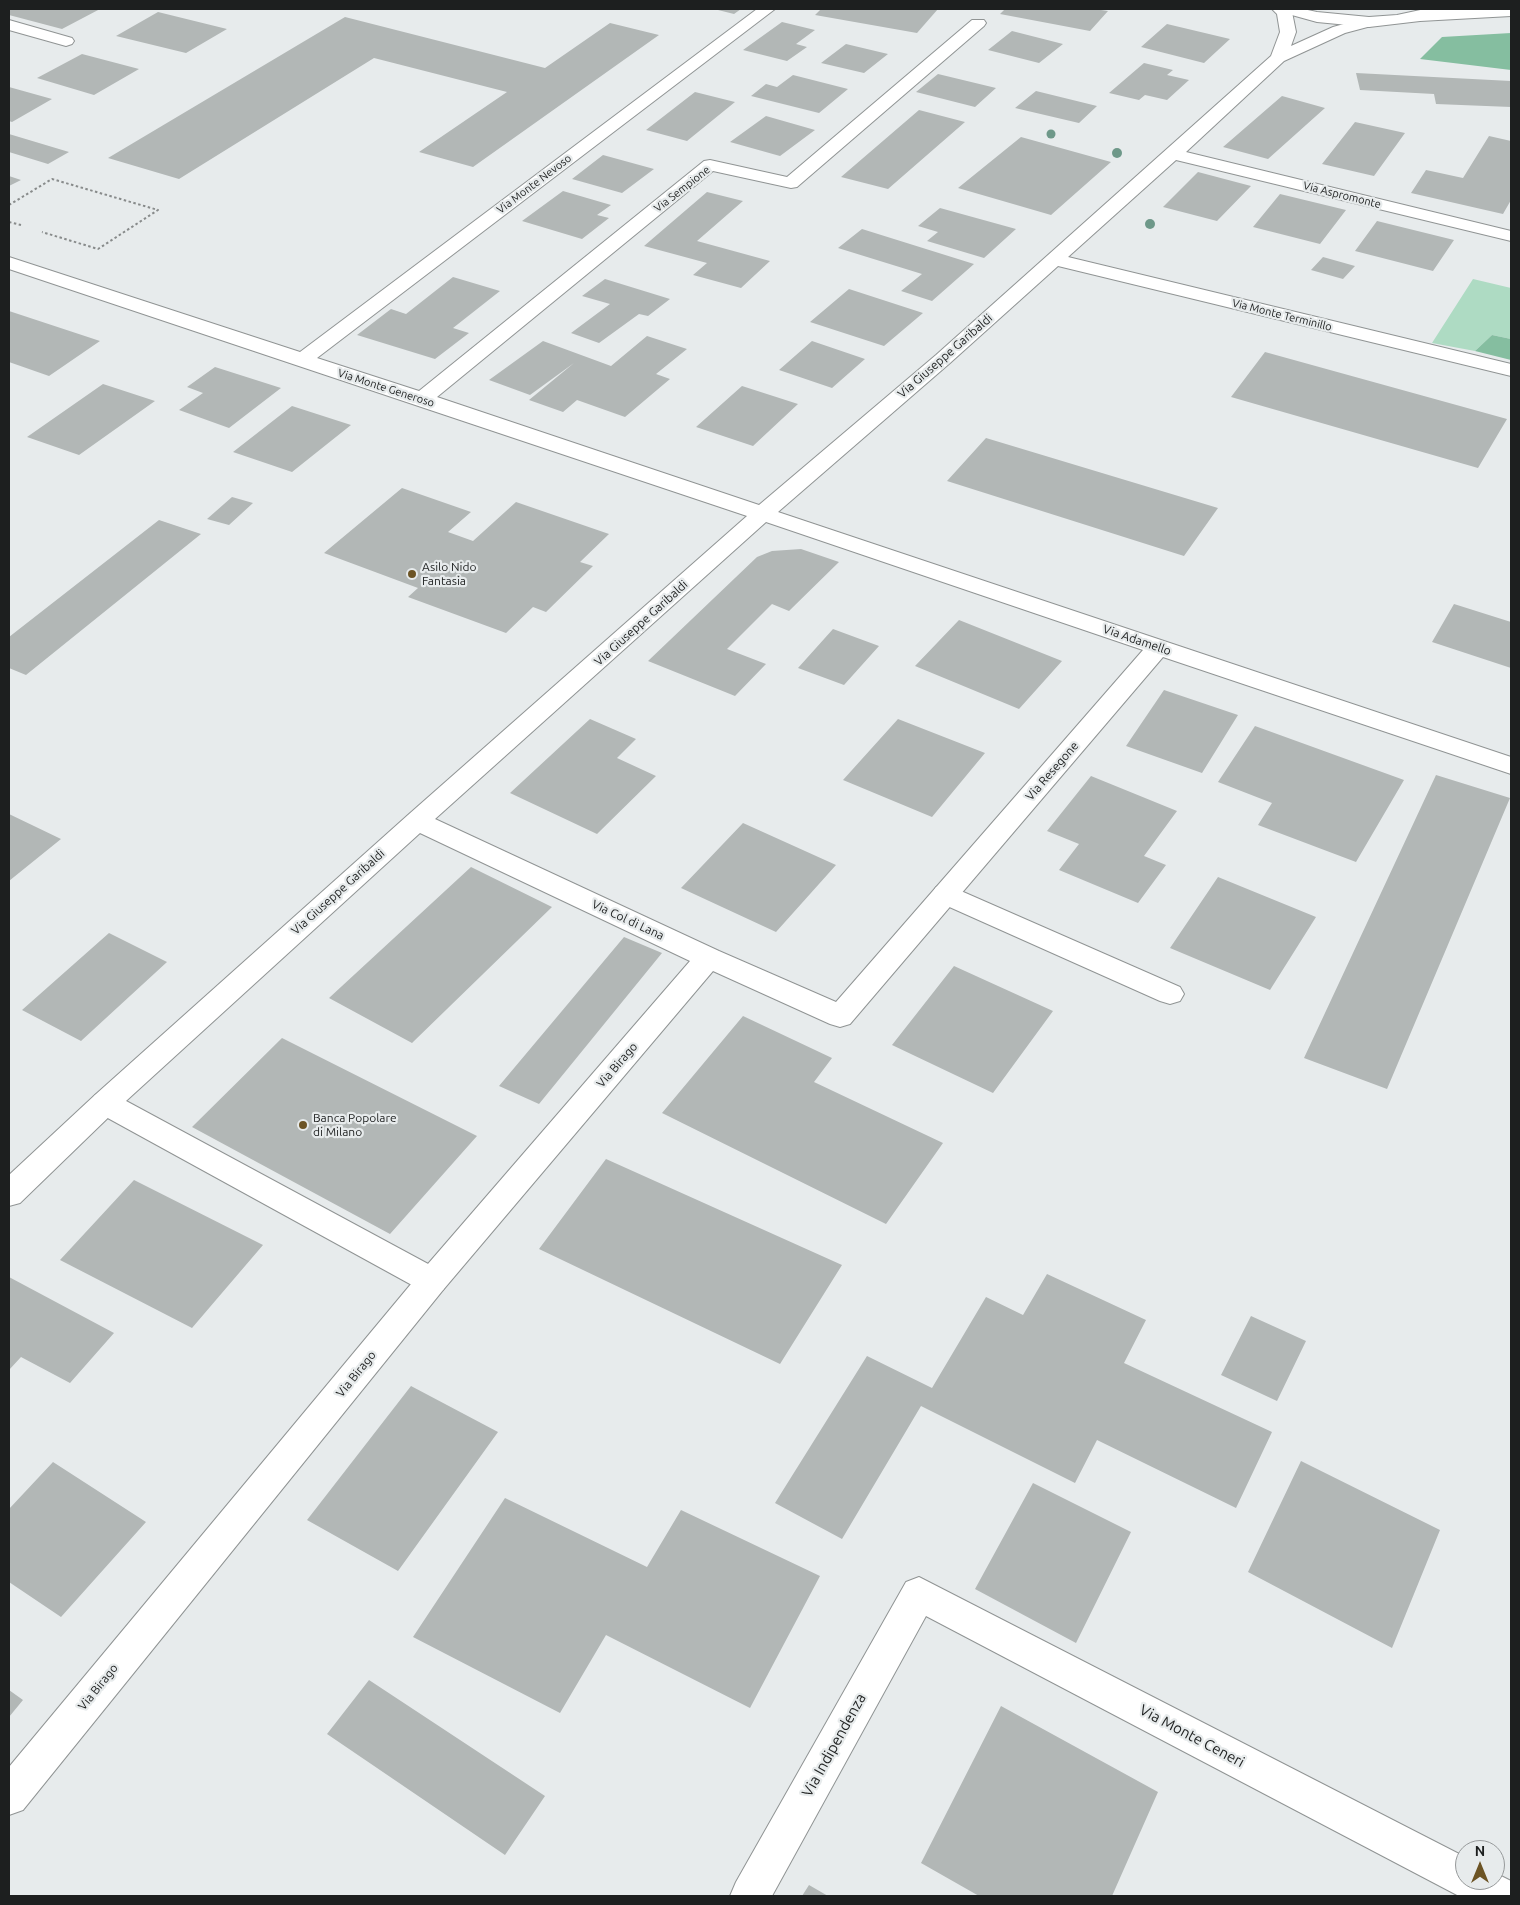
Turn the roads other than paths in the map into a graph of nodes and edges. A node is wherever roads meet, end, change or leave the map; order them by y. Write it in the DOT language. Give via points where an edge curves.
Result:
graph roads {
  1 [pos="767,9"];
  2 [pos="1280,9"];
  3 [pos="1286,9"];
  4 [pos="1439,9"];
  5 [pos="1511,12"];
  6 [pos="1420,16"];
  7 [pos="1369,22"];
  8 [pos="978,23"];
  9 [pos="9,26"];
  10 [pos="66,41"];
  11 [pos="1278,58"];
  12 [pos="1173,154"];
  13 [pos="1511,236"];
  14 [pos="1053,260"];
  15 [pos="9,263"];
  16 [pos="302,360"];
  17 [pos="1511,370"];
  18 [pos="422,399"];
  19 [pos="763,514"];
  20 [pos="1158,648"];
  21 [pos="1511,766"];
  22 [pos="417,822"];
  23 [pos="945,894"];
  24 [pos="709,958"];
  25 [pos="1170,994"];
  26 [pos="840,1016"];
  27 [pos="105,1103"];
  28 [pos="9,1194"];
  29 [pos="432,1281"];
  30 [pos="919,1594"];
  31 [pos="9,1796"];
  32 [pos="1455,1873"];
  33 [pos="1488,1890"];
  34 [pos="750,1896"];
  35 [pos="1500,1896"];
  1 -- 16 [label="street, Via Monte Nevoso"];
  2 -- 11 [label="street, Via Giuseppe Garibaldi" via="1284,12 1288,32"];
  3 -- 7 [label="street" via="1317,17"];
  4 -- 6 [label="street"];
  5 -- 6 [label="street"];
  6 -- 7 [label="street"];
  7 -- 11 [label="street, Via Giuseppe Garibaldi" via="1339,30"];
  8 -- 18 [label="street, Via Sempione" via="790,183 710,165"];
  9 -- 10 [label="street"];
  11 -- 12 [label="street, Via Giuseppe Garibaldi"];
  12 -- 13 [label="street, Via Aspromonte"];
  12 -- 14 [label="street, Via Giuseppe Garibaldi"];
  14 -- 17 [label="street, Via Monte Terminillo"];
  14 -- 19 [label="street, Via Giuseppe Garibaldi"];
  15 -- 16 [label="street, Via Monte Generoso"];
  16 -- 18 [label="street, Via Monte Generoso"];
  18 -- 19 [label="street, Via Monte Generoso"];
  19 -- 20 [label="street, Via Adamello"];
  19 -- 22 [label="street, Via Giuseppe Garibaldi"];
  20 -- 21 [label="street, Via Adamello"];
  20 -- 23 [label="street, Via Resegone"];
  22 -- 24 [label="street, Via Col di Lana"];
  22 -- 27 [label="street, Via Giuseppe Garibaldi"];
  23 -- 25 [label="street"];
  23 -- 26 [label="street, Via Resegone"];
  24 -- 26 [label="street, Via Col di Lana"];
  24 -- 29 [label="street, Via Birago"];
  27 -- 28 [label="street, Via Giuseppe Garibaldi"];
  27 -- 29 [label="street"];
  29 -- 31 [label="street, Via Birago"];
  30 -- 32 [label="street, Via Monte Ceneri"];
  30 -- 34 [label="street, Via Indipendenza"];
  33 -- 35 [label="street"];
}
